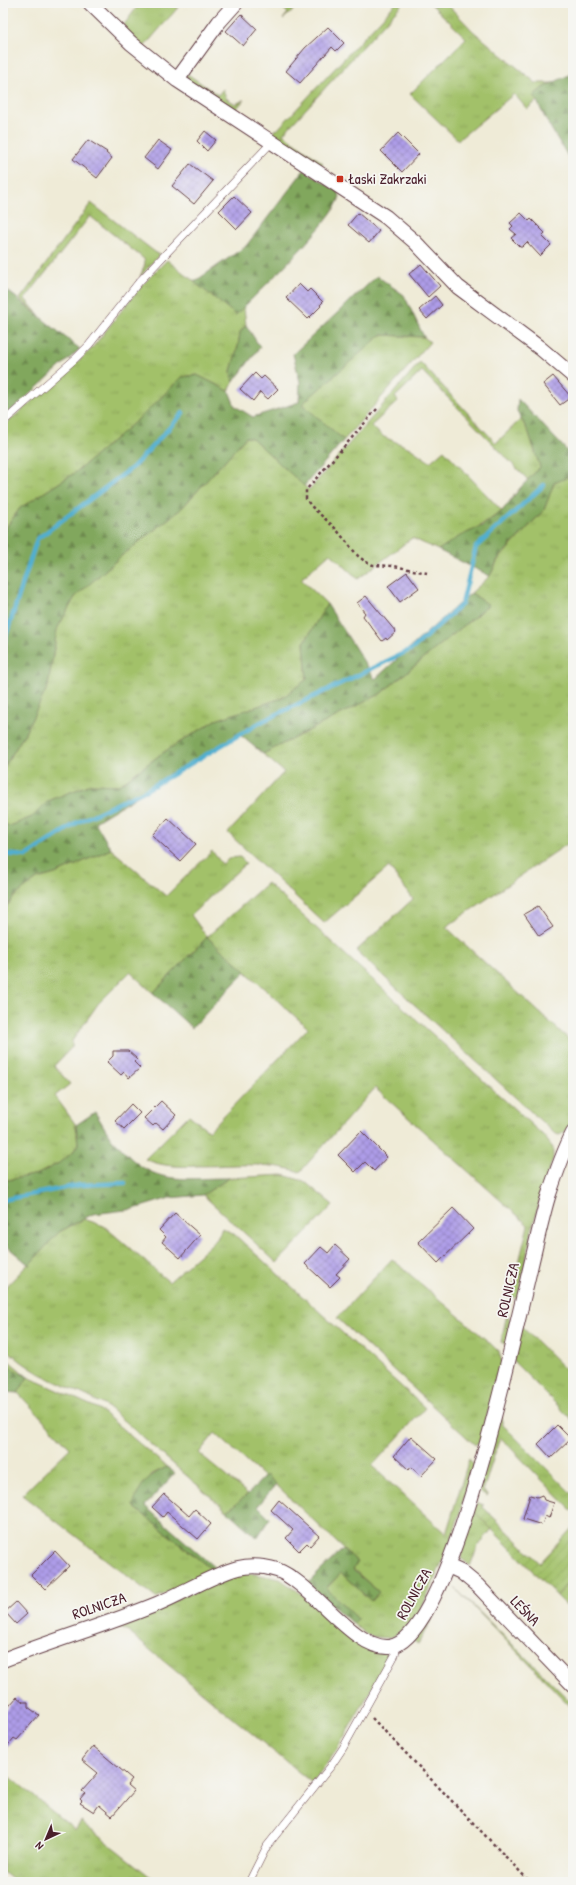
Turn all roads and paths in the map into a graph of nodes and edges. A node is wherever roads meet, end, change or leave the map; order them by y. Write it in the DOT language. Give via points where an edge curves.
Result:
graph roads {
  1 [pos="90,3"];
  2 [pos="236,3"];
  3 [pos="176,80"];
  4 [pos="272,142"];
  5 [pos="573,376"];
  6 [pos="376,410"];
  7 [pos="3,422"];
  8 [pos="427,572"];
  9 [pos="573,1133"];
  10 [pos="448,1566"];
  11 [pos="394,1646"];
  12 [pos="3,1660"];
  13 [pos="573,1685"];
  14 [pos="363,1710"];
  15 [pos="249,1882"];
  16 [pos="530,1882"];
  1 -- 3 [label="street" via="131,43"];
  2 -- 3 [label="street"];
  3 -- 4 [label="street"];
  4 -- 5 [label="street" via="397,225 458,287"];
  4 -- 7 [label="lane" via="139,282 85,349"];
  6 -- 8 [label="path" via="306,490 306,499 366,562"];
  9 -- 10 [label="street, ROLNICZA" via="548,1198 510,1354 473,1490"];
  10 -- 11 [label="street, ROLNICZA" via="424,1616 412,1632"];
  10 -- 13 [label="street, LEŚNA" via="461,1572 478,1586"];
  11 -- 12 [label="street, ROLNICZA" via="368,1642 286,1574 264,1566 253,1566 221,1573 158,1604"];
  11 -- 14 [label="lane" via="394,1655"];
  14 -- 15 [label="lane" via="331,1766 267,1846"];
  14 -- 16 [label="path"];
}
